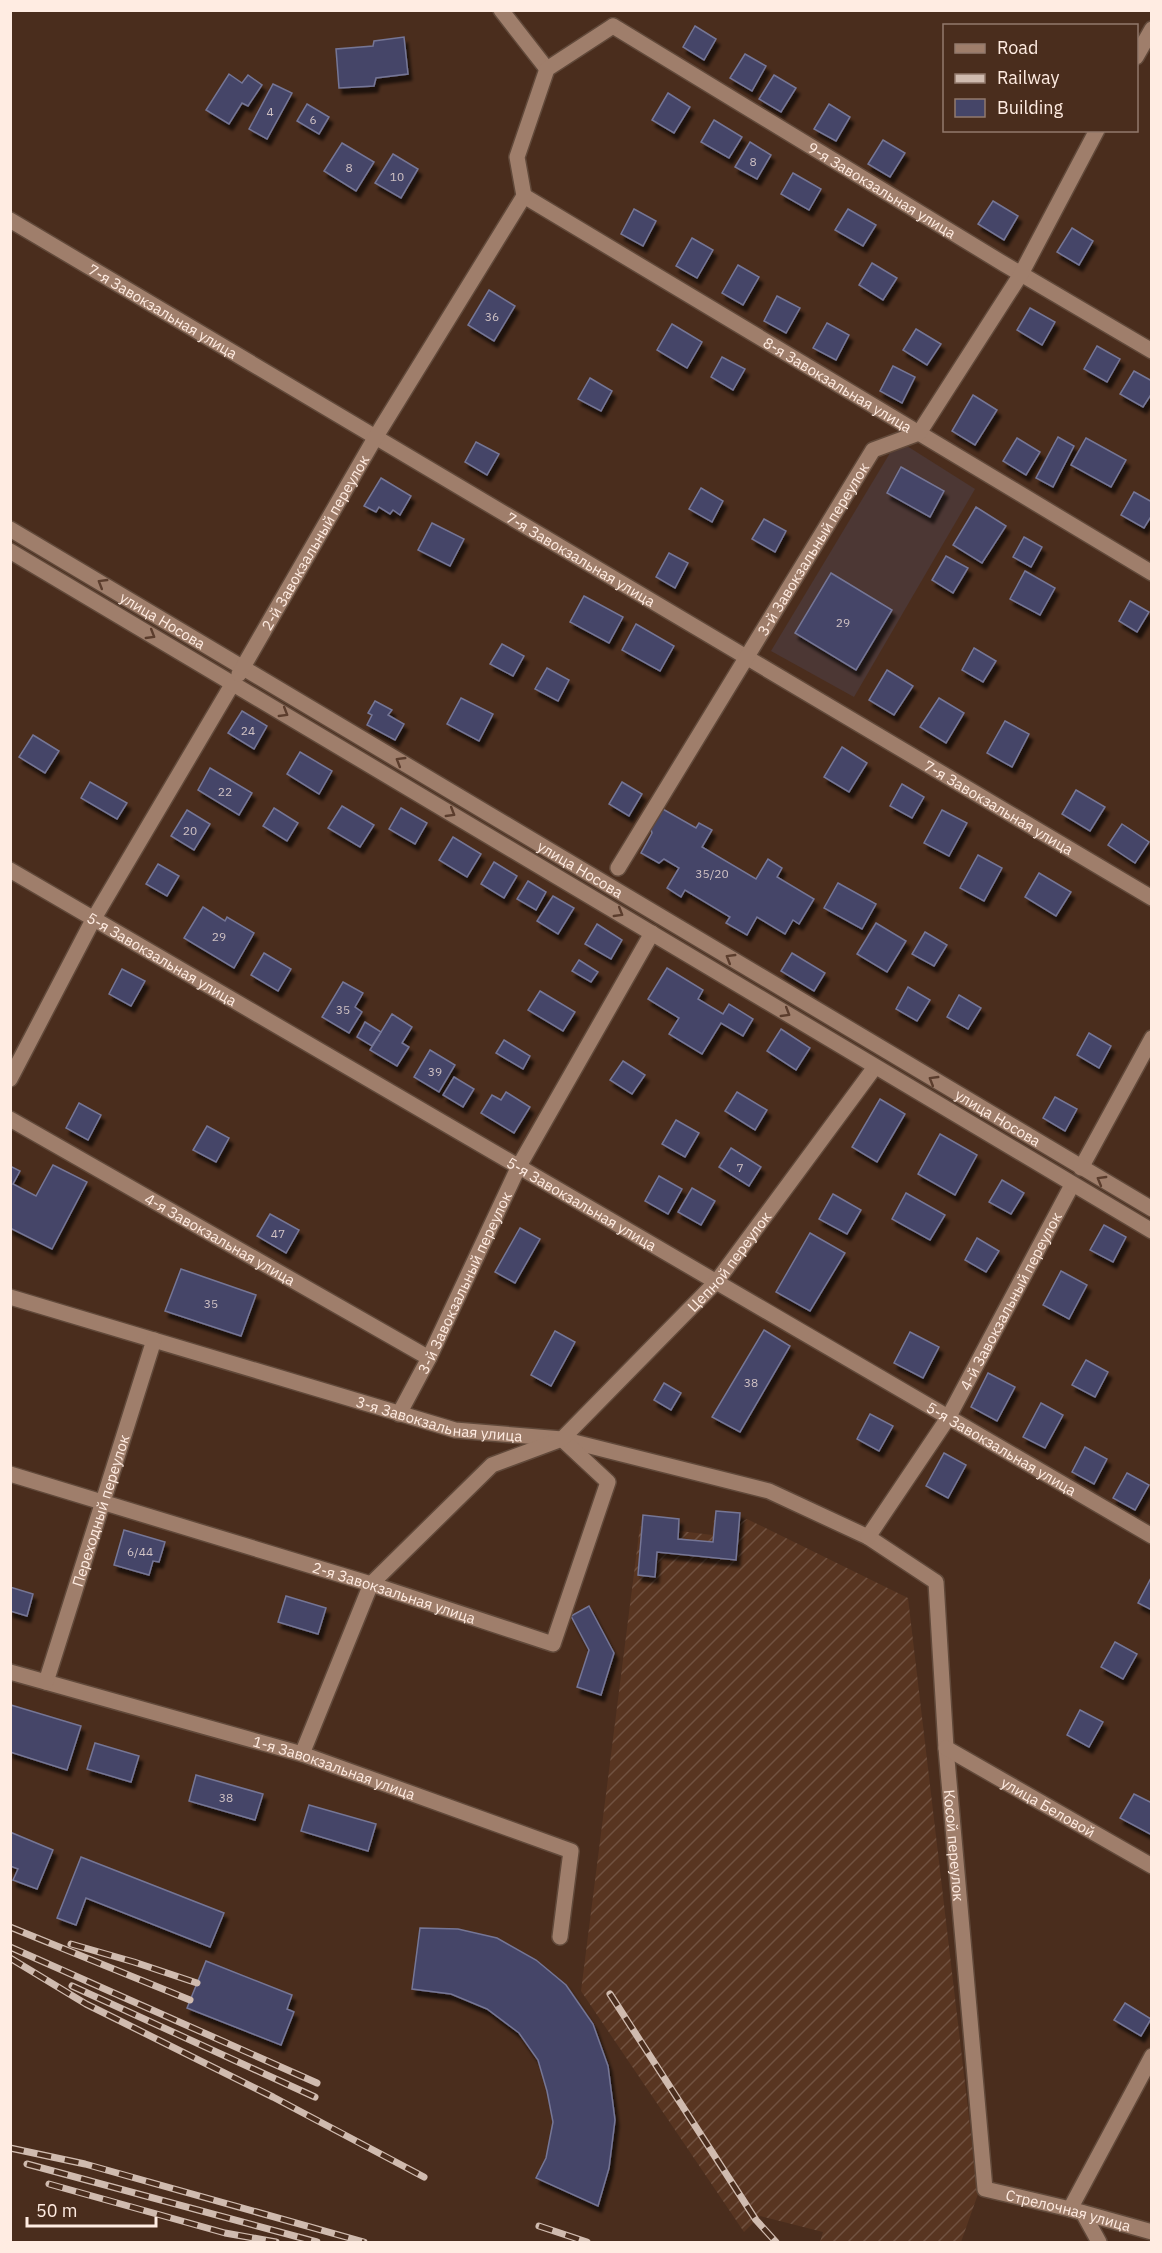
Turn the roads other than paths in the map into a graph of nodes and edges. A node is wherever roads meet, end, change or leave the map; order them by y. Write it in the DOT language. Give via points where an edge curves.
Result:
graph roads {
  1 [pos="501,10"];
  2 [pos="1152,29"];
  3 [pos="1138,55"];
  4 [pos="547,69"];
  5 [pos="1096,132"];
  6 [pos="524,196"];
  7 [pos="10,220"];
  8 [pos="1021,274"];
  9 [pos="1152,351"];
  10 [pos="918,433"];
  11 [pos="375,438"];
  12 [pos="10,529"];
  13 [pos="10,551"];
  14 [pos="1152,573"];
  15 [pos="746,658"];
  16 [pos="243,667"];
  17 [pos="233,683"];
  18 [pos="618,868"];
  19 [pos="10,870"];
  20 [pos="1152,898"];
  21 [pos="661,917"];
  22 [pos="93,920"];
  23 [pos="652,933"];
  24 [pos="1152,1038"];
  25 [pos="886,1053"];
  26 [pos="875,1067"];
  27 [pos="10,1079"];
  28 [pos="10,1119"];
  29 [pos="519,1166"];
  30 [pos="1081,1168"];
  31 [pos="1072,1185"];
  32 [pos="1152,1209"];
  33 [pos="1152,1231"];
  34 [pos="717,1281"];
  35 [pos="10,1297"];
  36 [pos="154,1340"];
  37 [pos="429,1358"];
  38 [pos="399,1414"];
  39 [pos="948,1418"];
  40 [pos="562,1439"];
  41 [pos="10,1474"];
  42 [pos="102,1502"];
  43 [pos="1152,1536"];
  44 [pos="868,1537"];
  45 [pos="371,1584"];
  46 [pos="10,1672"];
  47 [pos="46,1682"];
  48 [pos="946,1748"];
  49 [pos="302,1754"];
  50 [pos="1152,1866"];
  51 [pos="560,1937"];
  52 [pos="1152,2056"];
  53 [pos="986,2189"];
  54 [pos="1076,2211"];
  55 [pos="1152,2232"];
  56 [pos="1099,2242"];
  1 -- 4 [label="street"];
  2 -- 3 [label="street"];
  4 -- 6 [label="street" via="517,157"];
  4 -- 8 [label="street, 9-я Завокзальная улица" via="613,26"];
  5 -- 8 [label="street"];
  6 -- 10 [label="street, 8-я Завокзальная улица"];
  6 -- 11 [label="street, 2-й Завокзальный переулок"];
  7 -- 11 [label="street, 7-я Завокзальная улица"];
  8 -- 9 [label="street, 9-я Завокзальная улица"];
  8 -- 10 [label="street"];
  10 -- 14 [label="street, 8-я Завокзальная улица"];
  10 -- 15 [label="street, 3-й Завокзальный переулок" via="873,450"];
  11 -- 15 [label="street, 7-я Завокзальная улица"];
  11 -- 16 [label="street, 2-й Завокзальный переулок"];
  16 -- 12 [label="street, улица Носова, one-way"];
  13 -- 17 [label="street, улица Носова, one-way"];
  15 -- 18 [label="street, 3-й Завокзальный переулок"];
  15 -- 20 [label="street, 7-я Завокзальная улица"];
  16 -- 17 [label="street, 2-й Завокзальный переулок"];
  21 -- 16 [label="street, улица Носова, one-way"];
  17 -- 22 [label="street, 2-й Завокзальный переулок"];
  17 -- 23 [label="street, улица Носова, one-way"];
  19 -- 22 [label="street, 5-я Завокзальная улица"];
  21 -- 23 [label="street, 3-й Завокзальный переулок"];
  25 -- 21 [label="street, улица Носова, one-way"];
  22 -- 27 [label="street, 2-й Завокзальный переулок"];
  22 -- 29 [label="street, 5-я Завокзальная улица"];
  23 -- 26 [label="street, улица Носова, one-way"];
  23 -- 29 [label="street, 3-й Завокзальный переулок"];
  24 -- 30 [label="street"];
  25 -- 26 [label="street, Цепной переулок"];
  30 -- 25 [label="street, улица Носова, one-way"];
  26 -- 31 [label="street, улица Носова"];
  26 -- 34 [label="street, Цепной переулок"];
  28 -- 37 [label="street, 4-я Завокзальная улица"];
  29 -- 34 [label="street, 5-я Завокзальная улица"];
  29 -- 37 [label="street, 3-й Завокзальный переулок"];
  30 -- 31 [label="street, 4-й Завокзальный переулок"];
  32 -- 30 [label="street, улица Носова, one-way"];
  31 -- 33 [label="street, улица Носова"];
  31 -- 39 [label="street, 4-й Завокзальный переулок"];
  34 -- 39 [label="street, 5-я Завокзальная улица"];
  34 -- 40 [label="street, Цепной переулок"];
  35 -- 36 [label="street, 3-я Завокзальная улица"];
  36 -- 38 [label="street, 3-я Завокзальная улица"];
  36 -- 42 [label="street, Переходный переулок"];
  37 -- 38 [label="street, 3-й Завокзальный переулок"];
  38 -- 40 [label="street, 3-я Завокзальная улица" via="455,1430"];
  39 -- 43 [label="street, 5-я Завокзальная улица"];
  39 -- 44 [label="street, 4-й Завокзальный переулок"];
  40 -- 44 [label="street, 3-я Завокзальная улица" via="769,1491"];
  40 -- 45 [label="street" via="492,1465"];
  40 -- 45 [label="street, 2-я Завокзальная улица" via="608,1482 553,1644"];
  41 -- 42 [label="street, 2-я Завокзальная улица"];
  42 -- 45 [label="street, 2-я Завокзальная улица"];
  42 -- 47 [label="street, Переходный переулок"];
  44 -- 48 [label="street, Косой переулок" via="936,1582"];
  45 -- 49 [label="street"];
  46 -- 47 [label="street, 1-я Завокзальная улица"];
  47 -- 49 [label="street, 1-я Завокзальная улица"];
  48 -- 50 [label="street, улица Беловой"];
  48 -- 53 [label="street, Косой переулок"];
  49 -- 51 [label="street, 1-я Завокзальная улица" via="571,1851"];
  52 -- 54 [label="street"];
  53 -- 54 [label="street, Стрелочная улица"];
  54 -- 55 [label="street, Стрелочная улица"];
  54 -- 56 [label="street"];
}
